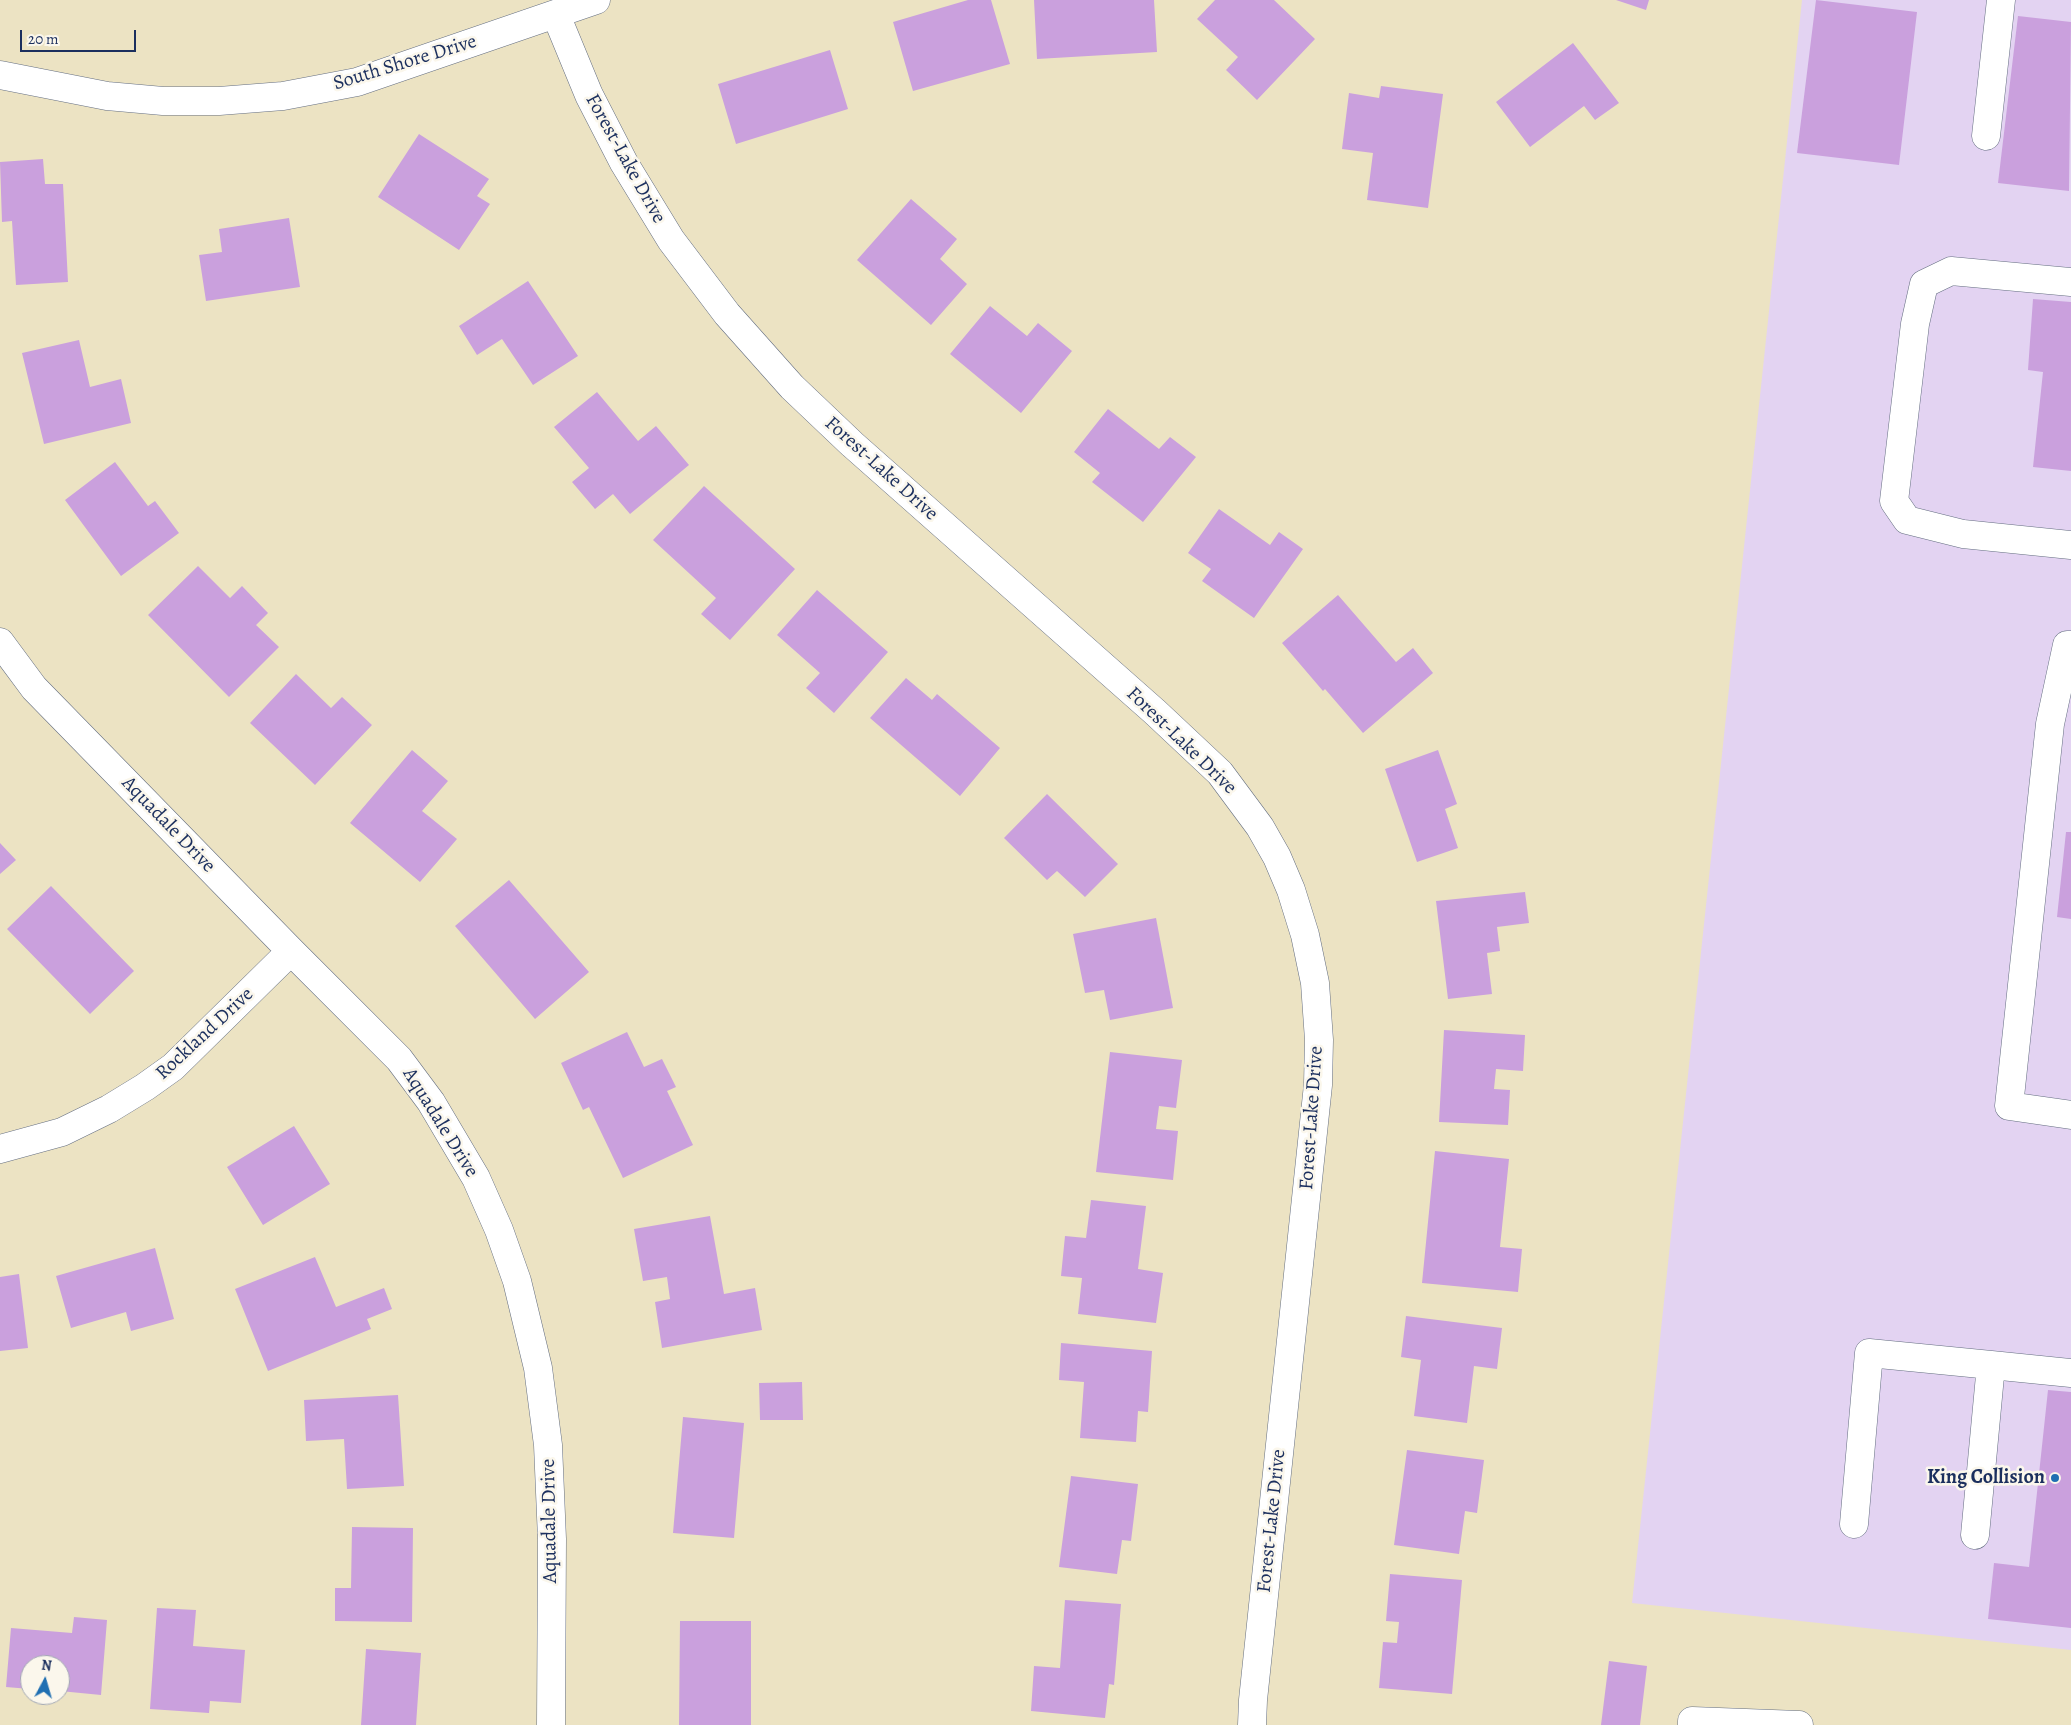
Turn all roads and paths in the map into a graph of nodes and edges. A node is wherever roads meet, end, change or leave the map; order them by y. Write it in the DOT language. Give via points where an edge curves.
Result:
graph roads {
  1 [pos="596,0"];
  2 [pos="2001,0"];
  3 [pos="556,15"];
  4 [pos="0,75"];
  5 [pos="1986,136"];
  6 [pos="2071,282"];
  7 [pos="2071,545"];
  8 [pos="0,642"];
  9 [pos="2071,645"];
  10 [pos="291,952"];
  11 [pos="2071,1115"];
  12 [pos="0,1150"];
  13 [pos="1991,1365"];
  14 [pos="2071,1373"];
  15 [pos="1854,1524"];
  16 [pos="1975,1535"];
  17 [pos="551,1725"];
  18 [pos="1252,1725"];
  19 [pos="1692,1725"];
  20 [pos="1799,1725"];
  1 -- 3 [label="street, South Shore Drive"];
  2 -- 5 [label="street"];
  3 -- 4 [label="street, South Shore Drive" via="357,82 283,96 163,101 107,96"];
  3 -- 18 [label="street, Forest-Lake Drive" via="589,95 624,164 671,240 727,314 792,387 852,444 1220,773 1260,827 1291,890 1315,982 1318,1085"];
  6 -- 7 [label="street" via="1951,270 1924,284 1915,324 1894,501 1908,520 1963,534"];
  8 -- 10 [label="street, Aquadale Drive" via="34,688"];
  9 -- 11 [label="street" via="2067,645 2050,724 2009,1106"];
  10 -- 12 [label="street, Rockland Drive" via="173,1067 146,1087 62,1132"];
  10 -- 17 [label="street, Aquadale Drive" via="399,1059 431,1102 476,1178 517,1281 538,1368 548,1445 552,1539"];
  13 -- 14 [label="street"];
  13 -- 15 [label="street" via="1869,1353"];
  13 -- 16 [label="street"];
  19 -- 20 [label="street" via="1692,1721"];
}
